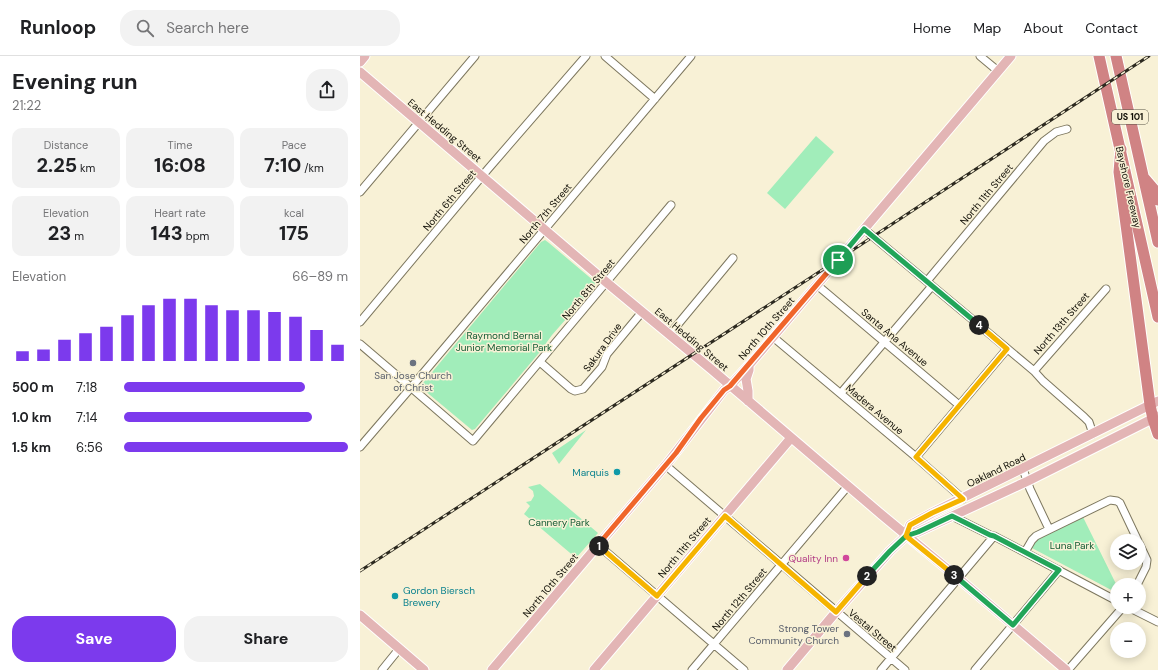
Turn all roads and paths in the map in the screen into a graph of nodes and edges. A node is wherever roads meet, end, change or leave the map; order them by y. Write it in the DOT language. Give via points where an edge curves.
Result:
graph roads {
  1 [pos="365,56"];
  2 [pos="474,56"];
  3 [pos="586,56"];
  4 [pos="605,56"];
  5 [pos="691,56"];
  6 [pos="980,56"];
  7 [pos="1011,56"];
  8 [pos="1099,56"];
  9 [pos="1116,56"];
  10 [pos="360,62"];
  11 [pos="998,71"];
  12 [pos="360,72"];
  13 [pos="655,99"];
  14 [pos="419,122"];
  15 [pos="1067,129"];
  16 [pos="1121,149"];
  17 [pos="482,176"];
  18 [pos="1144,178"];
  19 [pos="360,192"];
  20 [pos="1158,200"];
  21 [pos="671,205"];
  22 [pos="545,229"];
  23 [pos="864,229"];
  24 [pos="1158,242"];
  25 [pos="733,258"];
  26 [pos="606,282"];
  27 [pos="930,284"];
  28 [pos="817,285"];
  29 [pos="1106,289"];
  30 [pos="642,312"];
  31 [pos="1158,317"];
  32 [pos="360,322"];
  33 [pos="669,335"];
  34 [pos="773,337"];
  35 [pos="884,341"];
  36 [pos="360,344"];
  37 [pos="1007,349"];
  38 [pos="540,362"];
  39 [pos="749,365"];
  40 [pos="1034,371"];
  41 [pos="730,386"];
  42 [pos="411,387"];
  43 [pos="840,393"];
  44 [pos="748,401"];
  45 [pos="1154,403"];
  46 [pos="959,405"];
  47 [pos="1155,418"];
  48 [pos="1093,434"];
  49 [pos="1158,434"];
  50 [pos="791,438"];
  51 [pos="360,447"];
  52 [pos="916,457"];
  53 [pos="666,465"];
  54 [pos="1023,469"];
  55 [pos="1028,481"];
  56 [pos="848,486"];
  57 [pos="963,499"];
  58 [pos="725,516"];
  59 [pos="952,516"];
  60 [pos="1049,529"];
  61 [pos="1134,534"];
  62 [pos="906,536"];
  63 [pos="994,536"];
  64 [pos="598,545"];
  65 [pos="1025,552"];
  66 [pos="781,565"];
  67 [pos="1059,570"];
  68 [pos="958,578"];
  69 [pos="657,596"];
  70 [pos="1110,597"];
  71 [pos="836,612"];
  72 [pos="1117,614"];
  73 [pos="1142,614"];
  74 [pos="360,615"];
  75 [pos="1158,622"];
  76 [pos="1013,625"];
  77 [pos="714,644"];
  78 [pos="399,649"];
  79 [pos="891,658"];
  80 [pos="382,670"];
  81 [pos="424,670"];
  82 [pos="492,670"];
  83 [pos="594,670"];
  84 [pos="692,670"];
  85 [pos="744,670"];
  86 [pos="787,670"];
  87 [pos="881,670"];
  88 [pos="905,670"];
  89 [pos="975,670"];
  90 [pos="1067,670"];
  1 -- 10 [label="main road"];
  2 -- 14 [label="street"];
  3 -- 17 [label="street, North 6th Street"];
  4 -- 13 [label="street"];
  5 -- 13 [label="street, North 7th Street"];
  6 -- 11 [label="street"];
  7 -- 11 [label="main road, North 10th Street"];
  8 -- 16 [label="highway, Bayshore Freeway / US 101"];
  9 -- 18 [label="highway, Bayshore Freeway / US 101"];
  11 -- 23 [label="main road, North 10th Street"];
  12 -- 14 [label="main road, East Hedding Street"];
  13 -- 22 [label="street, North 7th Street"];
  14 -- 17 [label="main road, East Hedding Street"];
  14 -- 19 [label="street"];
  15 -- 27 [label="street, North 11th Street" via="1056,132 1044,141"];
  16 -- 31 [label="highway, Bayshore Freeway / US 101"];
  16 -- 45 [label="highway" via="1119,172"];
  17 -- 22 [label="main road, East Hedding Street"];
  17 -- 32 [label="street, North 6th Street"];
  18 -- 20 [label="highway" via="1156,192"];
  18 -- 24 [label="highway, Bayshore Freeway / US 101"];
  21 -- 26 [label="street, North 8th Street"];
  22 -- 26 [label="main road, East Hedding Street"];
  22 -- 42 [label="street, North 7th Street"];
  23 -- 27 [label="street"];
  23 -- 28 [label="main road, North 10th Street"];
  25 -- 33 [label="street"];
  26 -- 30 [label="main road, East Hedding Street"];
  26 -- 38 [label="street, North 8th Street"];
  27 -- 35 [label="street, North 11th Street"];
  27 -- 37 [label="street"];
  28 -- 34 [label="main road, North 10th Street"];
  28 -- 35 [label="street, Santa Ana Avenue"];
  29 -- 40 [label="street, North 13th Street"];
  30 -- 33 [label="main road, East Hedding Street"];
  30 -- 38 [label="street, Sakura Drive" via="607,354 602,367 583,389 571,389"];
  33 -- 41 [label="main road, East Hedding Street"];
  34 -- 39 [label="main road, North 10th Street"];
  34 -- 43 [label="street, Madera Avenue"];
  35 -- 43 [label="street, North 11th Street"];
  35 -- 46 [label="street, Santa Ana Avenue"];
  36 -- 42 [label="street"];
  37 -- 40 [label="street"];
  37 -- 46 [label="street"];
  38 -- 42 [label="street, North 8th Street" via="473,441"];
  39 -- 41 [label="main road, North 10th Street"];
  39 -- 44 [label="main road" via="746,379"];
  40 -- 48 [label="street" via="1089,422"];
  41 -- 44 [label="main road, East Hedding Street"];
  41 -- 53 [label="main road, North 10th Street" via="701,418"];
  42 -- 51 [label="street, North 7th Street"];
  43 -- 52 [label="street, Madera Avenue"];
  44 -- 50 [label="main road, East Hedding Street"];
  45 -- 47 [label="highway"];
  45 -- 48 [label="main road, Oakland Road"];
  46 -- 52 [label="street"];
  47 -- 49 [label="highway"];
  47 -- 55 [label="main road"];
  48 -- 54 [label="main road, Oakland Road"];
  50 -- 56 [label="main road, East Hedding Street"];
  50 -- 58 [label="main road, North 11th Street"];
  52 -- 57 [label="street, Madera Avenue"];
  53 -- 58 [label="street, Vestal Street"];
  53 -- 64 [label="main road, North 10th Street"];
  54 -- 55 [label="street"];
  54 -- 57 [label="main road, Oakland Road"];
  55 -- 59 [label="main road"];
  55 -- 60 [label="street"];
  56 -- 62 [label="main road, East Hedding Street"];
  56 -- 66 [label="street, North 12th Street"];
  57 -- 62 [label="main road, Oakland Road" via="910,525"];
  58 -- 66 [label="street, Vestal Street"];
  58 -- 69 [label="main road, North 11th Street"];
  59 -- 62 [label="main road"];
  59 -- 63 [label="street"];
  60 -- 61 [label="street" via="1097,505 1113,500 1120,504"];
  60 -- 65 [label="street" via="1036,536"];
  62 -- 68 [label="main road, East Hedding Street"];
  62 -- 71 [label="main road"];
  63 -- 65 [label="street"];
  63 -- 68 [label="street"];
  64 -- 69 [label="street"];
  64 -- 82 [label="main road, North 10th Street"];
  65 -- 67 [label="street"];
  66 -- 71 [label="street, Vestal Street"];
  66 -- 77 [label="street, North 12th Street"];
  67 -- 70 [label="street"];
  67 -- 76 [label="street"];
  68 -- 76 [label="main road, East Hedding Street"];
  68 -- 79 [label="street"];
  69 -- 77 [label="street"];
  69 -- 83 [label="main road, North 11th Street"];
  71 -- 79 [label="street, Vestal Street"];
  71 -- 86 [label="main road"];
  72 -- 90 [label="street"];
  73 -- 75 [label="street"];
  74 -- 78 [label="main road"];
  76 -- 89 [label="street"];
  76 -- 90 [label="main road, East Hedding Street"];
  77 -- 84 [label="street, North 12th Street"];
  77 -- 85 [label="street"];
  78 -- 80 [label="street"];
  78 -- 81 [label="main road"];
  79 -- 87 [label="street"];
  79 -- 88 [label="street, Vestal Street"];
}
